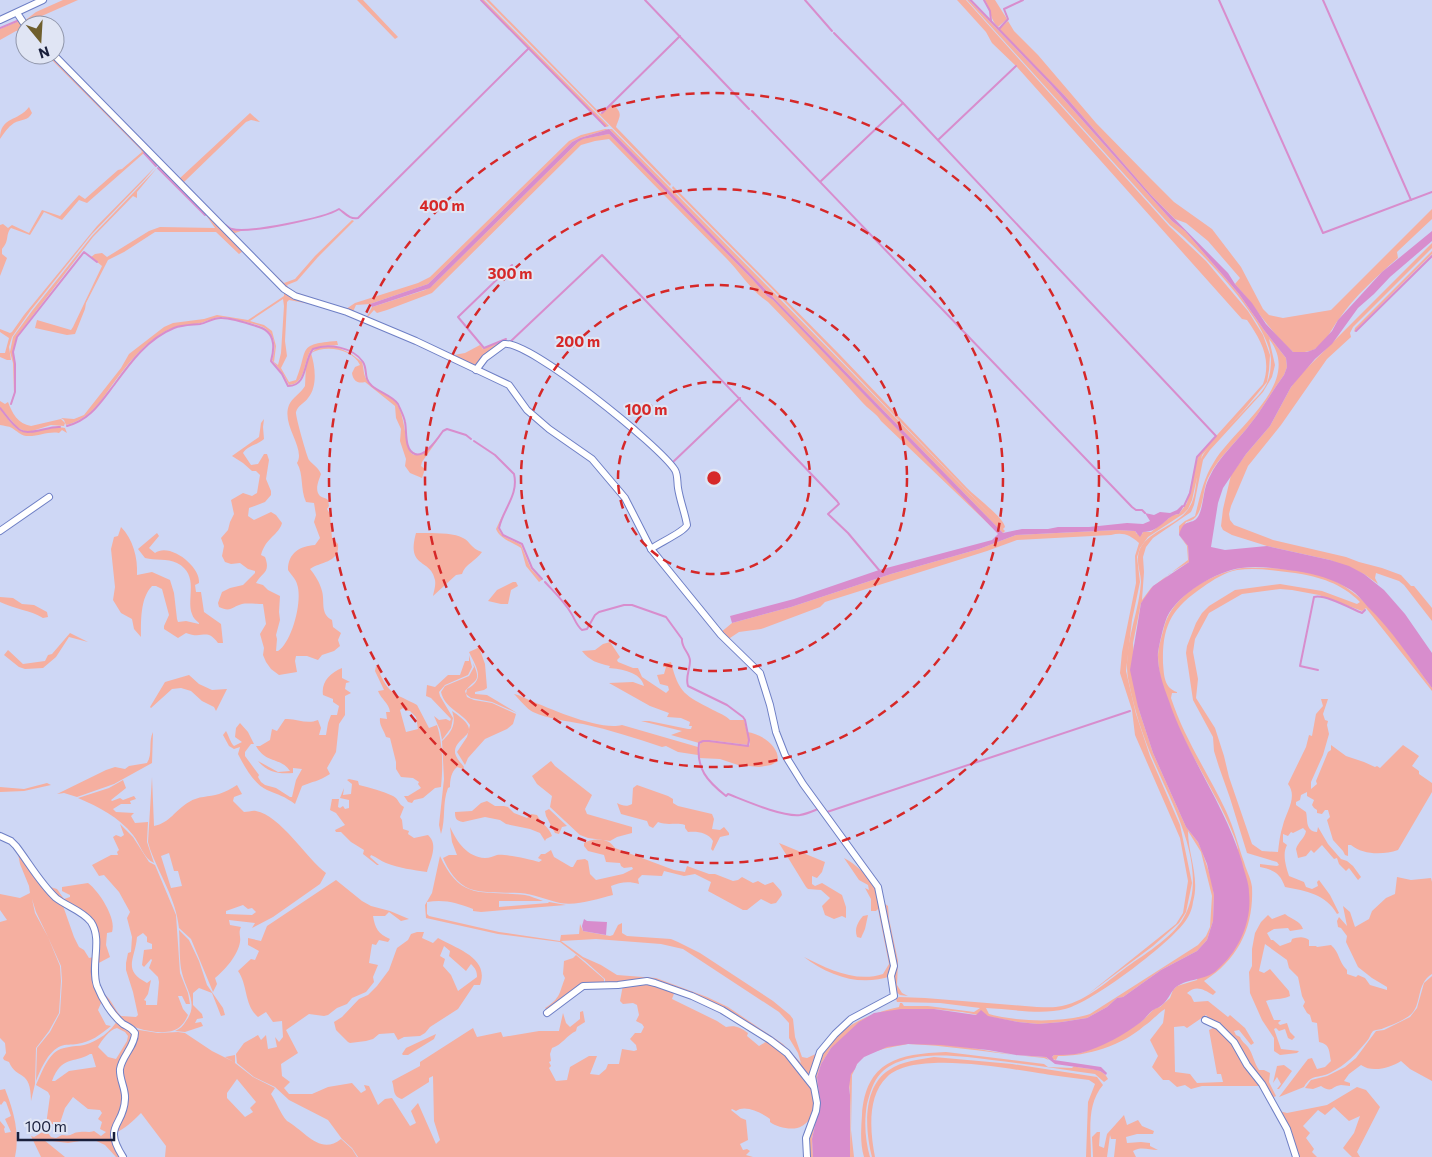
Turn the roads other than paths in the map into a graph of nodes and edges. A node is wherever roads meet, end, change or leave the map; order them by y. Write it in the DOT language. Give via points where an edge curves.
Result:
graph roads {
  1 [pos="43,0"];
  2 [pos="17,13"];
  3 [pos="0,20"];
  4 [pos="64,65"];
  5 [pos="476,370"];
  6 [pos="49,497"];
  7 [pos="0,531"];
  8 [pos="651,549"];
  9 [pos="0,836"];
  10 [pos="546,1013"];
  11 [pos="1204,1020"];
  12 [pos="814,1087"];
  13 [pos="123,1157"];
  14 [pos="807,1157"];
  15 [pos="1296,1157"];
  1 -- 2 [label="street"];
  2 -- 3 [label="street"];
  4 -- 5 [label="street" via="284,289 416,341"];
  5 -- 8 [label="street" via="509,385 527,410 592,459 625,498"];
  5 -- 8 [label="street" via="485,358 504,344 518,347 570,378 670,463 676,472 687,525"];
  6 -- 7 [label="street"];
  8 -- 12 [label="street" via="721,635 760,673 785,755 878,886 894,966 891,976 894,996 851,1019 831,1038 815,1065"];
  9 -- 13 [label="street" via="16,846 57,898 90,920 96,936 97,986 110,1009 135,1033 120,1068 125,1105 114,1128 115,1143"];
  10 -- 12 [label="street" via="583,986 655,982 722,1010 770,1040 787,1053"];
  11 -- 15 [label="street" via="1218,1026 1234,1042 1287,1129"];
  12 -- 14 [label="street" via="817,1103 806,1138"];
}
